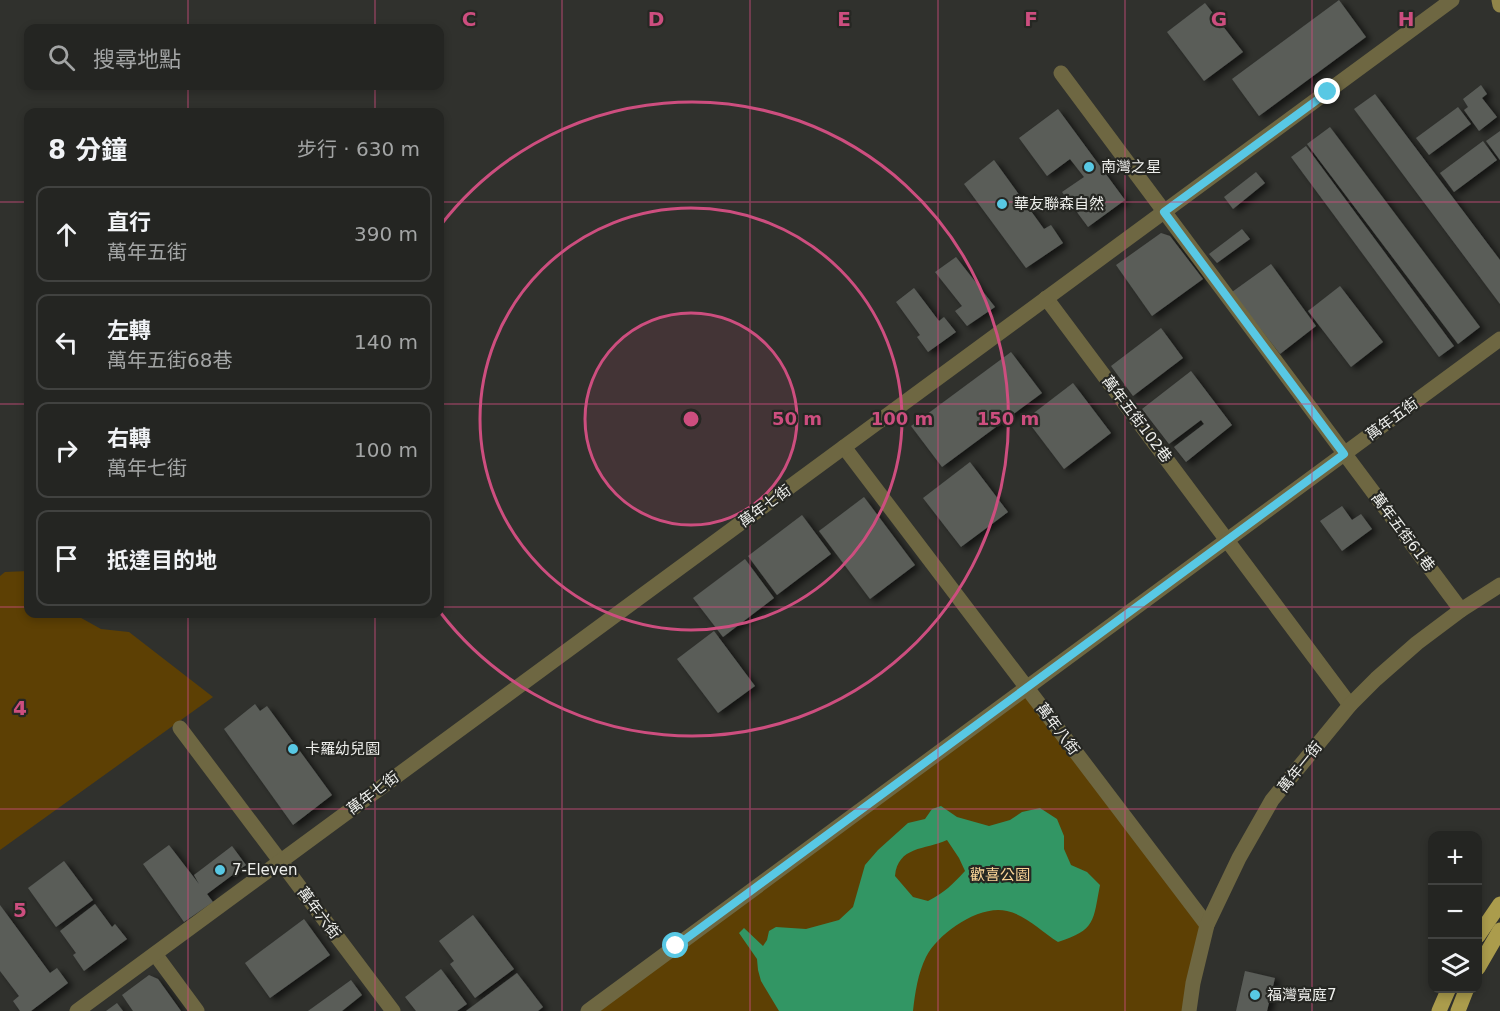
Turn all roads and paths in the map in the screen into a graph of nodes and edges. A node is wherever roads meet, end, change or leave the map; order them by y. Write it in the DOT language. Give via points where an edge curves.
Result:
graph roads {
  1 [pos="1452,0"];
  2 [pos="1499,0"];
  3 [pos="1500,5"];
  4 [pos="1061,73"];
  5 [pos="1164,212"];
  6 [pos="1046,298"];
  7 [pos="1500,339"];
  8 [pos="844,447"];
  9 [pos="1344,454"];
  10 [pos="1228,539"];
  11 [pos="1500,585"];
  12 [pos="1461,610"];
  13 [pos="1027,688"];
  14 [pos="1350,705"];
  15 [pos="180,728"];
  16 [pos="280,862"];
  17 [pos="1500,904"];
  18 [pos="1207,925"];
  19 [pos="1482,930"];
  20 [pos="1500,930"];
  21 [pos="155,954"];
  22 [pos="1482,961"];
  23 [pos="1447,993"];
  24 [pos="1465,993"];
  25 [pos="77,1011"];
  26 [pos="197,1011"];
  27 [pos="393,1011"];
  28 [pos="588,1011"];
  29 [pos="1189,1011"];
  30 [pos="1438,1011"];
  31 [pos="1458,1011"];
  1 -- 5 [label="street, 萬年七街"];
  2 -- 3 [label="street"];
  4 -- 5 [label="street, 萬年五街61巷"];
  5 -- 6 [label="street, 萬年七街"];
  5 -- 9 [label="street, 萬年五街61巷"];
  6 -- 8 [label="street, 萬年七街"];
  6 -- 10 [label="street, 萬年五街102巷"];
  7 -- 9 [label="street, 萬年五街"];
  8 -- 13 [label="street, 萬年八街"];
  8 -- 16 [label="street, 萬年七街"];
  9 -- 10 [label="street, 萬年五街"];
  9 -- 12 [label="street, 萬年五街61巷"];
  10 -- 13 [label="street, 萬年五街"];
  10 -- 14 [label="street, 萬年五街102巷"];
  11 -- 12 [label="street, 萬年一街"];
  12 -- 14 [label="street, 萬年一街" via="1417,643"];
  13 -- 18 [label="street, 萬年八街"];
  13 -- 28 [label="street, 萬年五街"];
  14 -- 18 [label="street, 萬年一街" via="1272,800"];
  15 -- 16 [label="street, 萬年六街"];
  16 -- 21 [label="street, 萬年七街"];
  16 -- 27 [label="street, 萬年六街"];
  17 -- 19 [label="main road"];
  18 -- 29 [label="street, 萬年一街"];
  20 -- 22 [label="main road"];
  21 -- 25 [label="street, 萬年七街"];
  21 -- 26 [label="street"];
  23 -- 30 [label="main road"];
  24 -- 31 [label="main road"];
}
